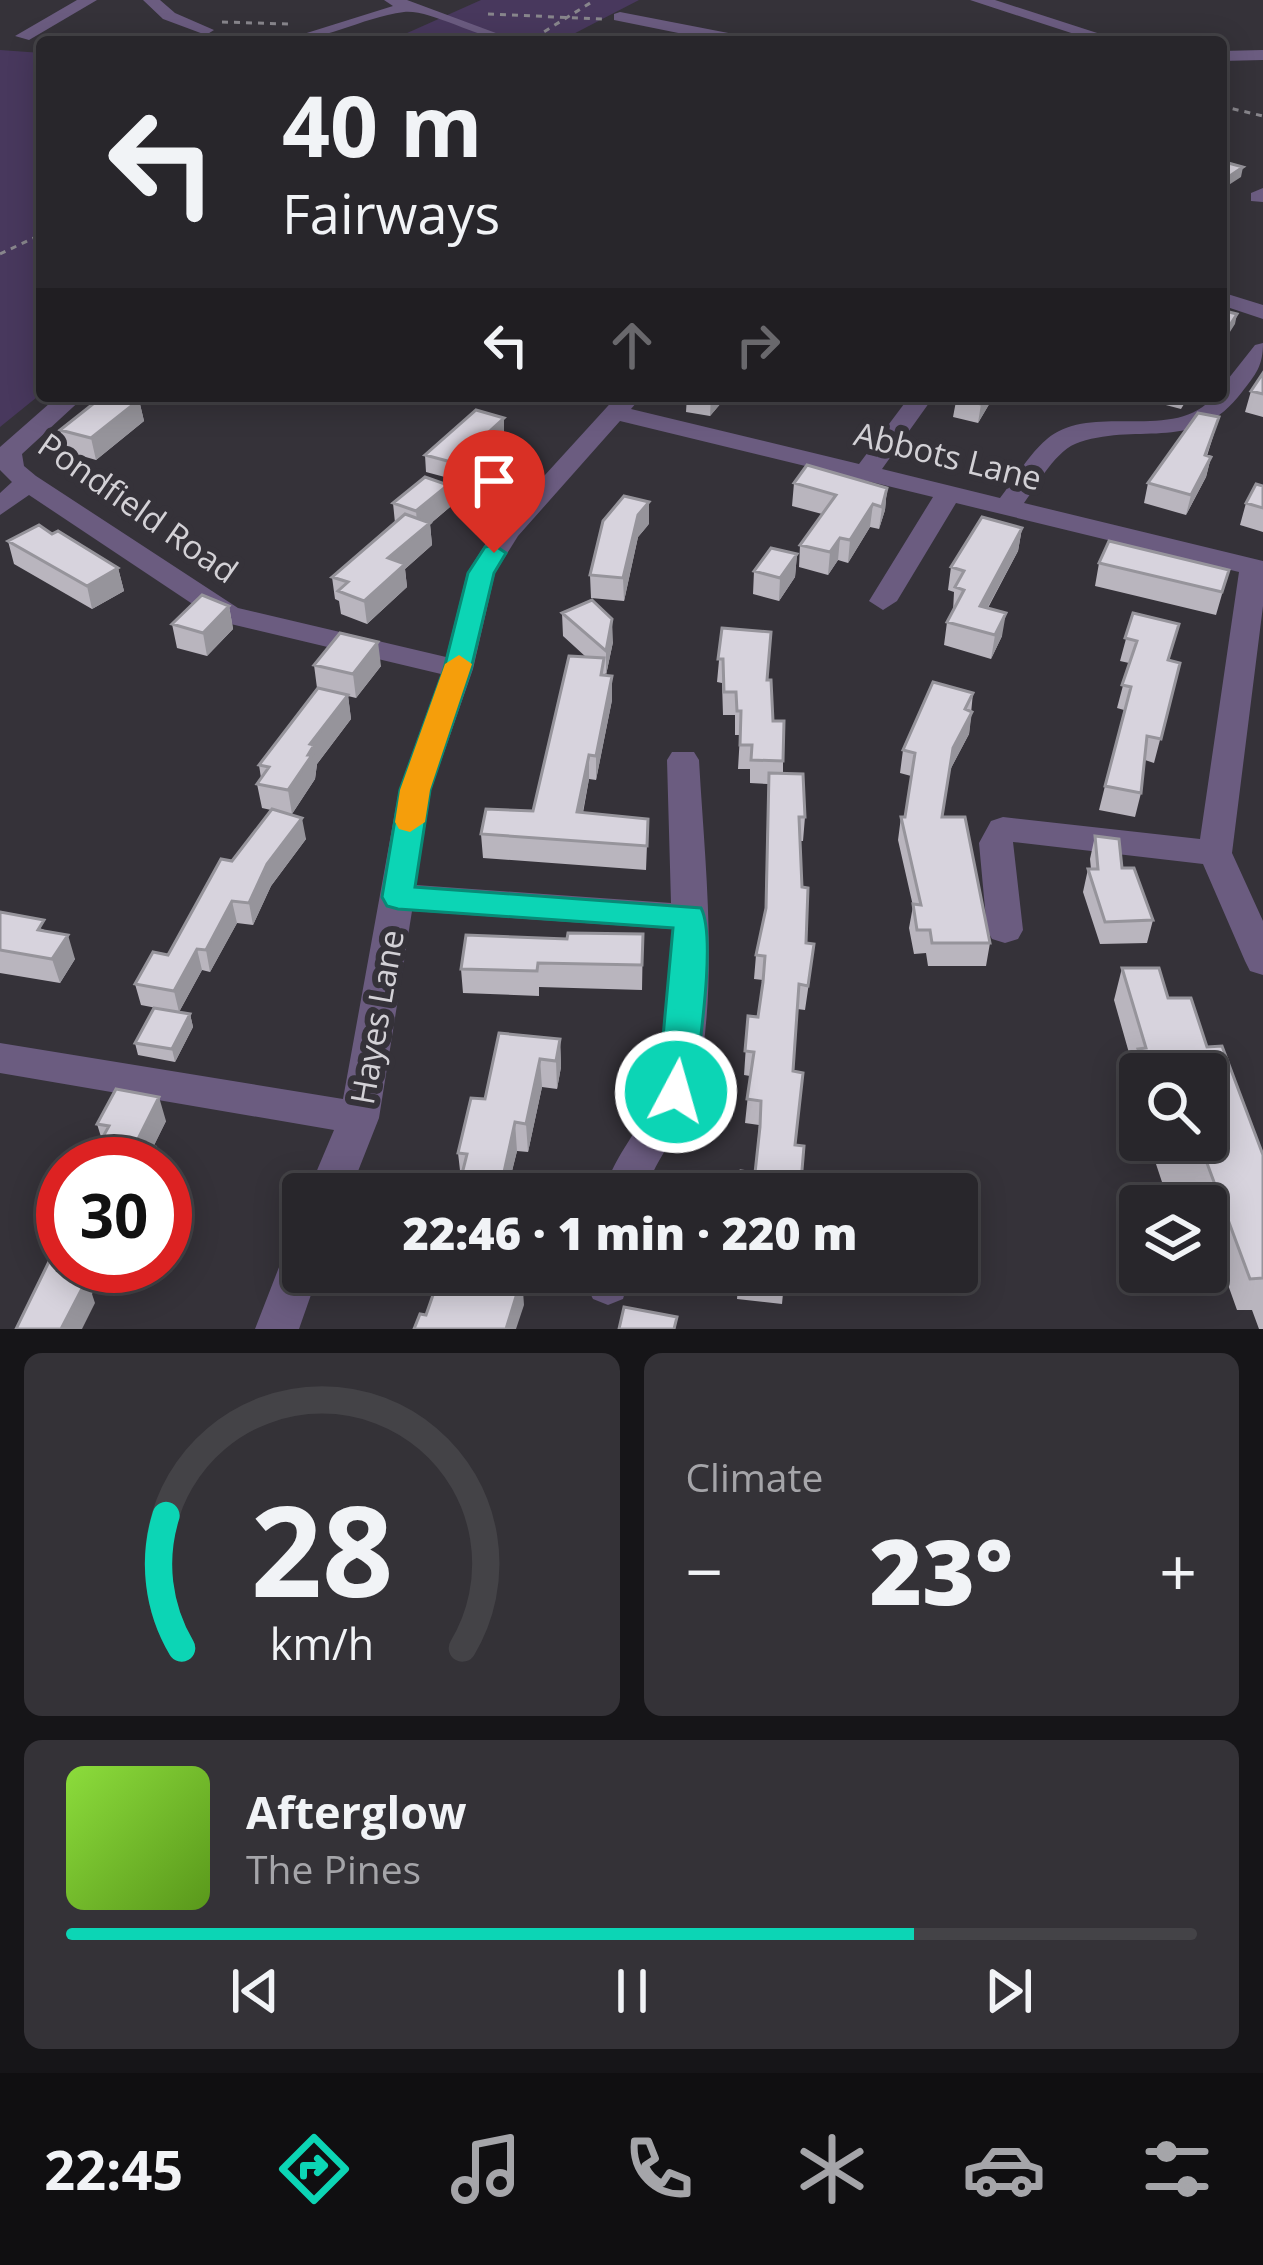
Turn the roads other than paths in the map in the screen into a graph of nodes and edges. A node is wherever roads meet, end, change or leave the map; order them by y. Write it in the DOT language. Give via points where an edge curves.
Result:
graph roads {
  1 [pos="89,0"];
  2 [pos="151,0"];
  3 [pos="978,0"];
  4 [pos="399,3"];
  5 [pos="611,18"];
  6 [pos="203,29"];
  7 [pos="22,36"];
  8 [pos="304,36"];
  9 [pos="494,36"];
  10 [pos="714,36"];
  11 [pos="1097,36"];
  12 [pos="1227,56"];
  13 [pos="1263,56"];
  14 [pos="1227,300"];
  15 [pos="1263,312"];
  16 [pos="1263,350"];
  17 [pos="1227,396"];
  18 [pos="66,402"];
  19 [pos="918,402"];
  20 [pos="1222,402"];
  21 [pos="623,404"];
  22 [pos="866,473"];
  23 [pos="27,482"];
  24 [pos="949,493"];
  25 [pos="0,507"];
  26 [pos="1006,508"];
  27 [pos="1258,568"];
  28 [pos="883,601"];
  29 [pos="458,669"];
  30 [pos="683,760"];
  31 [pos="1215,853"];
  32 [pos="398,897"];
  33 [pos="689,917"];
  34 [pos="1005,930"];
  35 [pos="1263,961"];
  36 [pos="0,1058"];
  37 [pos="359,1118"];
  38 [pos="337,1173"];
  39 [pos="628,1173"];
  40 [pos="290,1293"];
  41 [pos="278,1329"];
  1 -- 7 [label="street"];
  2 -- 6 [label="street"];
  3 -- 11 [label="street"];
  4 -- 8 [label="street"];
  4 -- 9 [label="street"];
  5 -- 10 [label="street"];
  12 -- 13 [label="street"];
  14 -- 15 [label="street"];
  16 -- 17 [label="street"];
  18 -- 23 [label="street, Pondfield Road" via="9,452 12,469"];
  19 -- 22 [label="street"];
  20 -- 26 [label="street" via="1213,414 1175,425 1076,434 1057,443"];
  21 -- 22 [label="street, Abbots Lane"];
  21 -- 29 [label="street, Hayes Lane" via="507,532 481,573"];
  22 -- 24 [label="street, Abbots Lane"];
  23 -- 25 [label="street"];
  23 -- 29 [label="street, Pondfield Road" via="228,615"];
  24 -- 26 [label="street, Abbots Lane"];
  24 -- 28 [label="street"];
  26 -- 27 [label="street, Abbots Lane"];
  27 -- 31 [label="street"];
  29 -- 32 [label="street, Hayes Lane" via="415,790"];
  30 -- 33 [label="street"];
  31 -- 34 [label="street" via="1003,829 996,843"];
  31 -- 35 [label="street"];
  32 -- 33 [label="street"];
  32 -- 37 [label="street, Hayes Lane"];
  33 -- 39 [label="street" via="676,1092"];
  36 -- 37 [label="street"];
  37 -- 38 [label="street, Hayes Lane"];
  40 -- 41 [label="street"];
}
